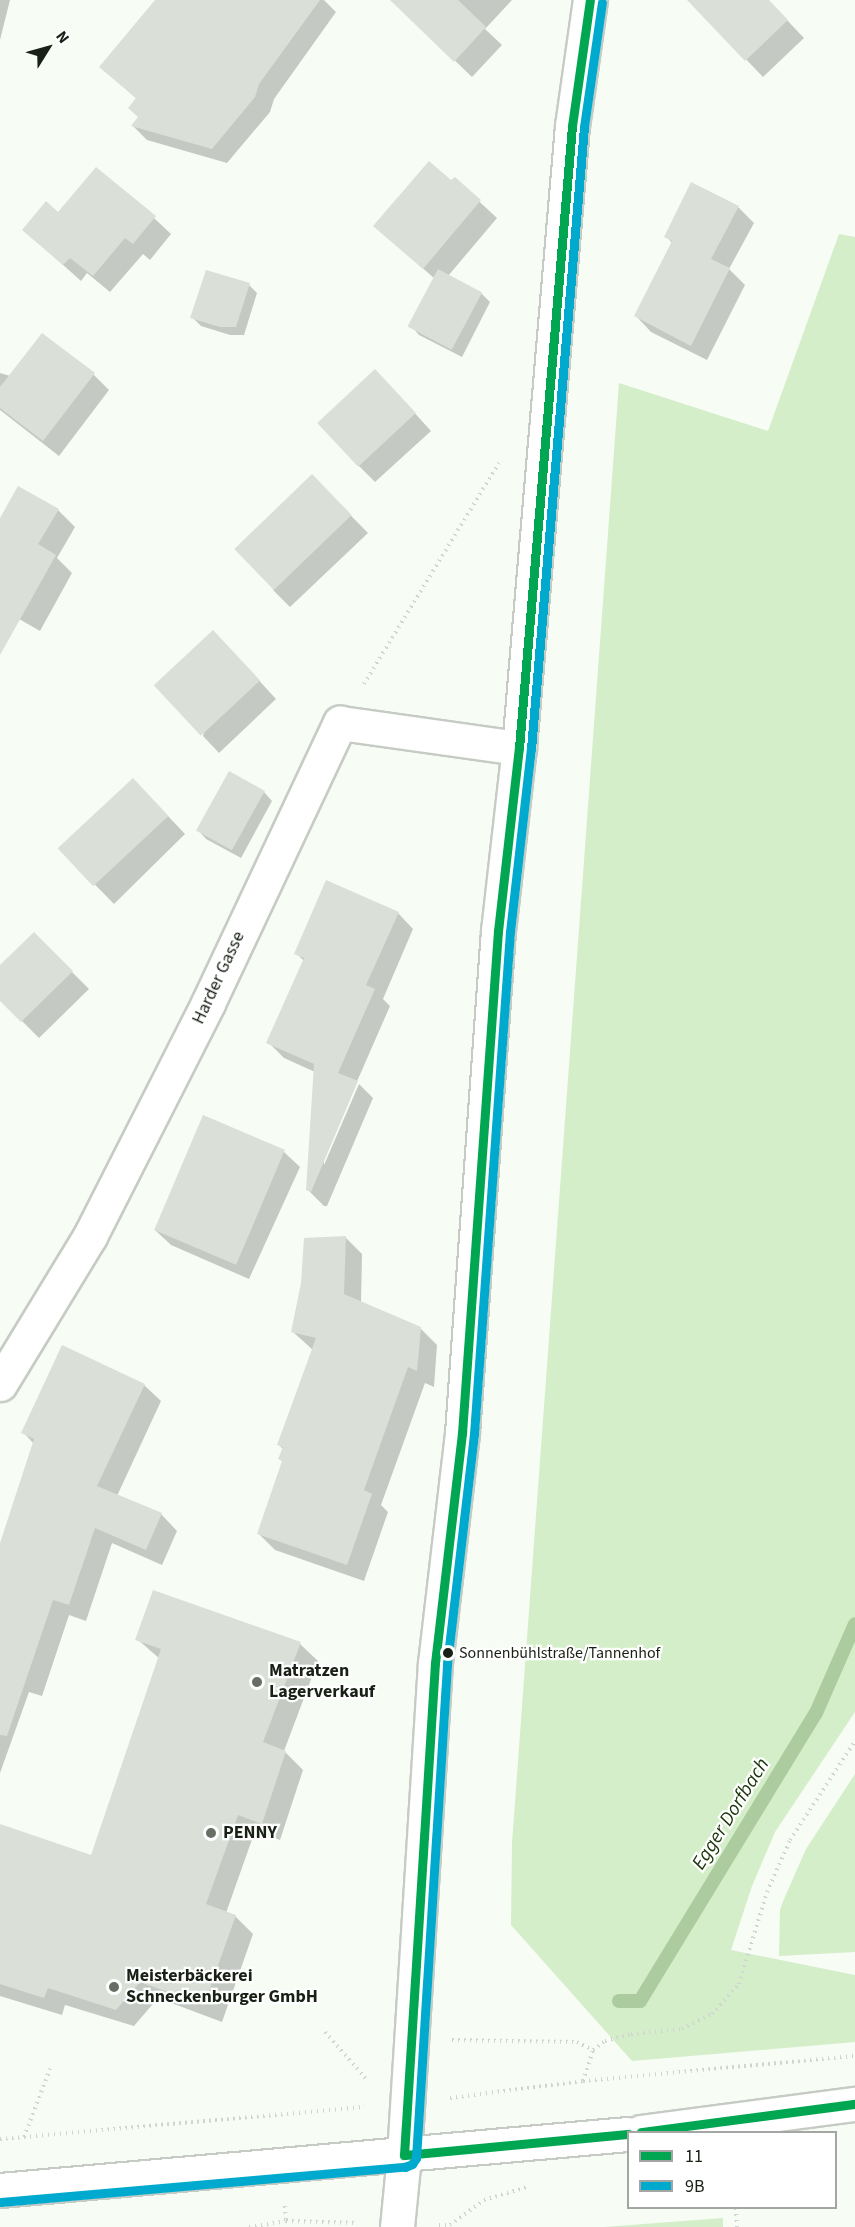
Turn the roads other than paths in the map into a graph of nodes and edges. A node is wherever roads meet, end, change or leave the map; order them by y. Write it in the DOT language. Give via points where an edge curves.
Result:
graph roads {
  1 [pos="590,0"];
  2 [pos="519,748"];
  3 [pos="0,1384"];
  4 [pos="855,2104"];
  5 [pos="656,2131"];
  6 [pos="627,2134"];
  7 [pos="404,2155"];
  8 [pos="0,2190"];
  9 [pos="397,2225"];
  1 -- 2 [label="street" via="572,126"];
  2 -- 3 [label="street, Harder Gasse" via="340,723 208,1003 90,1236"];
  2 -- 7 [label="street" via="498,931 462,1433 435,1663 411,2039 398,2104"];
  4 -- 5 [label="street"];
  6 -- 7 [label="street"];
  7 -- 8 [label="street"];
  7 -- 9 [label="street"];
}
